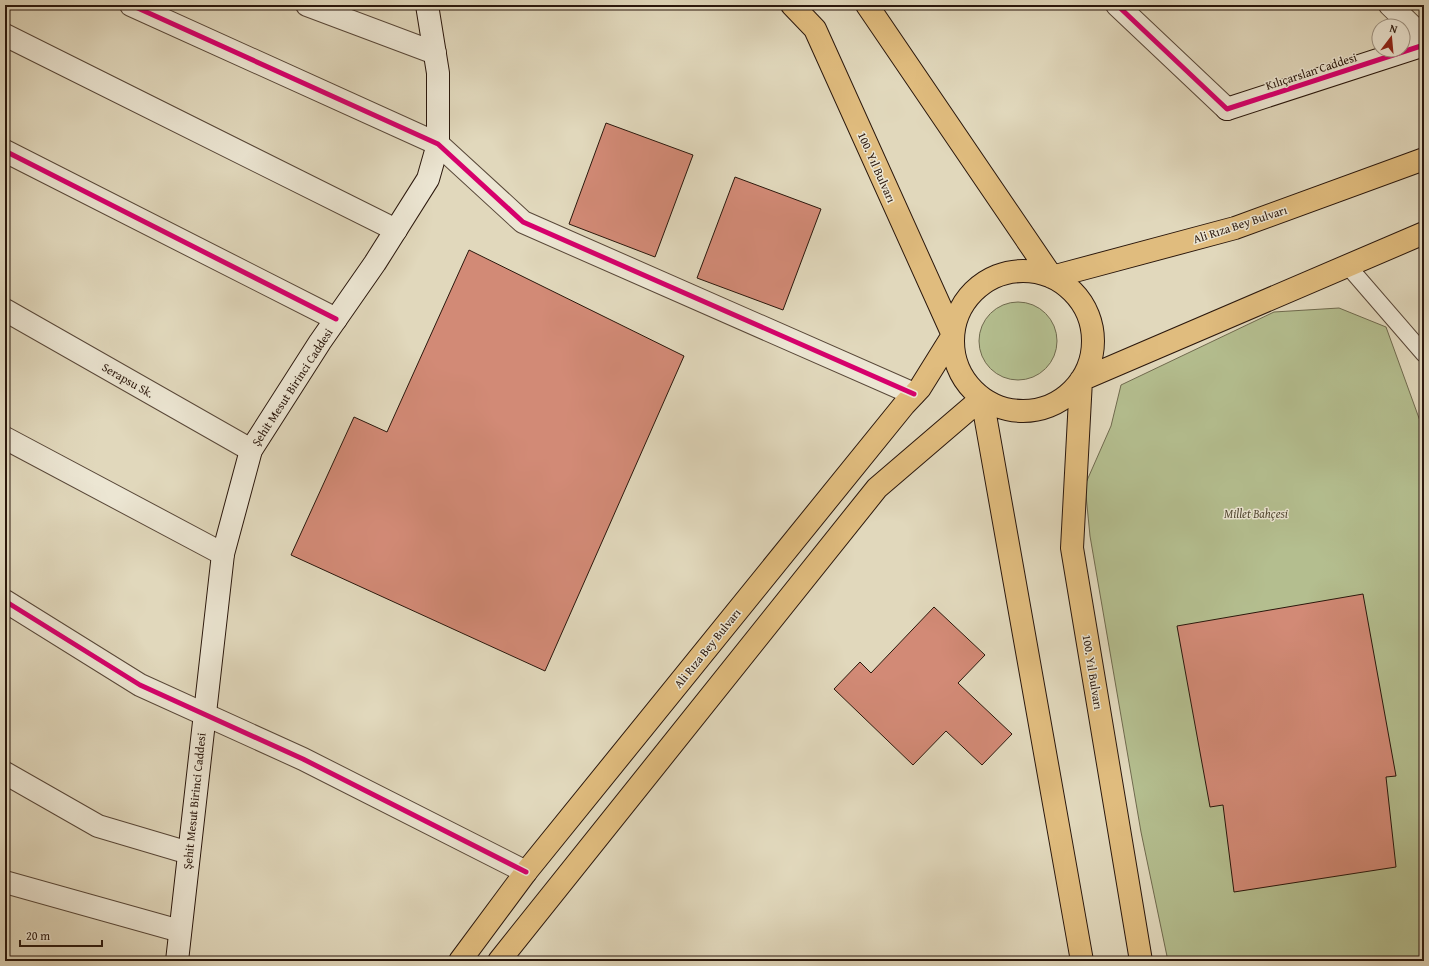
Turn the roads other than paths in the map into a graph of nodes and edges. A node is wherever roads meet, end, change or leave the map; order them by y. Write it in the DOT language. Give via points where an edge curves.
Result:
graph roads {
  1 [pos="131,5"];
  2 [pos="307,5"];
  3 [pos="427,5"];
  4 [pos="792,5"];
  5 [pos="867,5"];
  6 [pos="1117,5"];
  7 [pos="1390,5"];
  8 [pos="5,35"];
  9 [pos="1424,38"];
  10 [pos="1424,45"];
  11 [pos="435,53"];
  12 [pos="438,144"];
  13 [pos="5,150"];
  14 [pos="1424,159"];
  15 [pos="396,230"];
  16 [pos="1424,233"];
  17 [pos="1347,266"];
  18 [pos="1052,277"];
  19 [pos="5,310"];
  20 [pos="336,319"];
  21 [pos="953,335"];
  22 [pos="1424,354"];
  23 [pos="1081,380"];
  24 [pos="914,394"];
  25 [pos="982,398"];
  26 [pos="5,438"];
  27 [pos="251,450"];
  28 [pos="223,554"];
  29 [pos="5,601"];
  30 [pos="204,714"];
  31 [pos="5,773"];
  32 [pos="189,853"];
  33 [pos="526,872"];
  34 [pos="5,882"];
  35 [pos="180,931"];
  36 [pos="177,961"];
  37 [pos="460,961"];
  38 [pos="499,961"];
  39 [pos="1082,961"];
  40 [pos="1141,961"];
  1 -- 12 [label="street"];
  2 -- 11 [label="street"];
  3 -- 11 [label="street, Şehit Mesut Birinci Caddesi"];
  4 -- 21 [label="main road, 100. Yıl Bulvarı" via="815,29"];
  5 -- 18 [label="main road"];
  6 -- 10 [label="street, Kılıçarslan Caddesi" via="1227,109"];
  7 -- 9 [label="street"];
  8 -- 15 [label="street"];
  11 -- 12 [label="street, Şehit Mesut Birinci Caddesi" via="438,73"];
  12 -- 15 [label="street, Şehit Mesut Birinci Caddesi" via="428,179"];
  12 -- 24 [label="street" via="523,222"];
  13 -- 20 [label="street"];
  14 -- 18 [label="main road, Ali Rıza Bey Bulvarı" via="1235,228"];
  15 -- 20 [label="street, Şehit Mesut Birinci Caddesi"];
  16 -- 17 [label="main road"];
  17 -- 22 [label="lane"];
  17 -- 23 [label="main road"];
  18 -- 21 [label="main road" via="1030,271 1008,272 987,281 970,295 958,314"];
  18 -- 23 [label="main road" via="1069,288 1082,303 1091,322 1094,342 1090,362"];
  19 -- 27 [label="street, Serapsu Sk."];
  20 -- 27 [label="street, Şehit Mesut Birinci Caddesi"];
  21 -- 24 [label="main road, Ali Rıza Bey Bulvarı"];
  21 -- 25 [label="main road" via="954,354 960,370 969,386"];
  23 -- 25 [label="main road" via="1066,397 1047,407 1025,411 1002,408"];
  23 -- 40 [label="main road, 100. Yıl Bulvarı" via="1072,548"];
  24 -- 33 [label="main road, Ali Rıza Bey Bulvarı"];
  25 -- 38 [label="main road" via="877,488"];
  25 -- 39 [label="main road"];
  26 -- 28 [label="street"];
  27 -- 28 [label="street, Şehit Mesut Birinci Caddesi"];
  28 -- 30 [label="street, Şehit Mesut Birinci Caddesi"];
  29 -- 30 [label="street" via="140,685"];
  30 -- 32 [label="street, Şehit Mesut Birinci Caddesi"];
  30 -- 33 [label="street" via="303,759"];
  31 -- 32 [label="street" via="98,826"];
  32 -- 35 [label="street, Şehit Mesut Birinci Caddesi"];
  33 -- 37 [label="main road, Ali Rıza Bey Bulvarı"];
  34 -- 35 [label="street"];
  35 -- 36 [label="street, Şehit Mesut Birinci Caddesi"];
}
